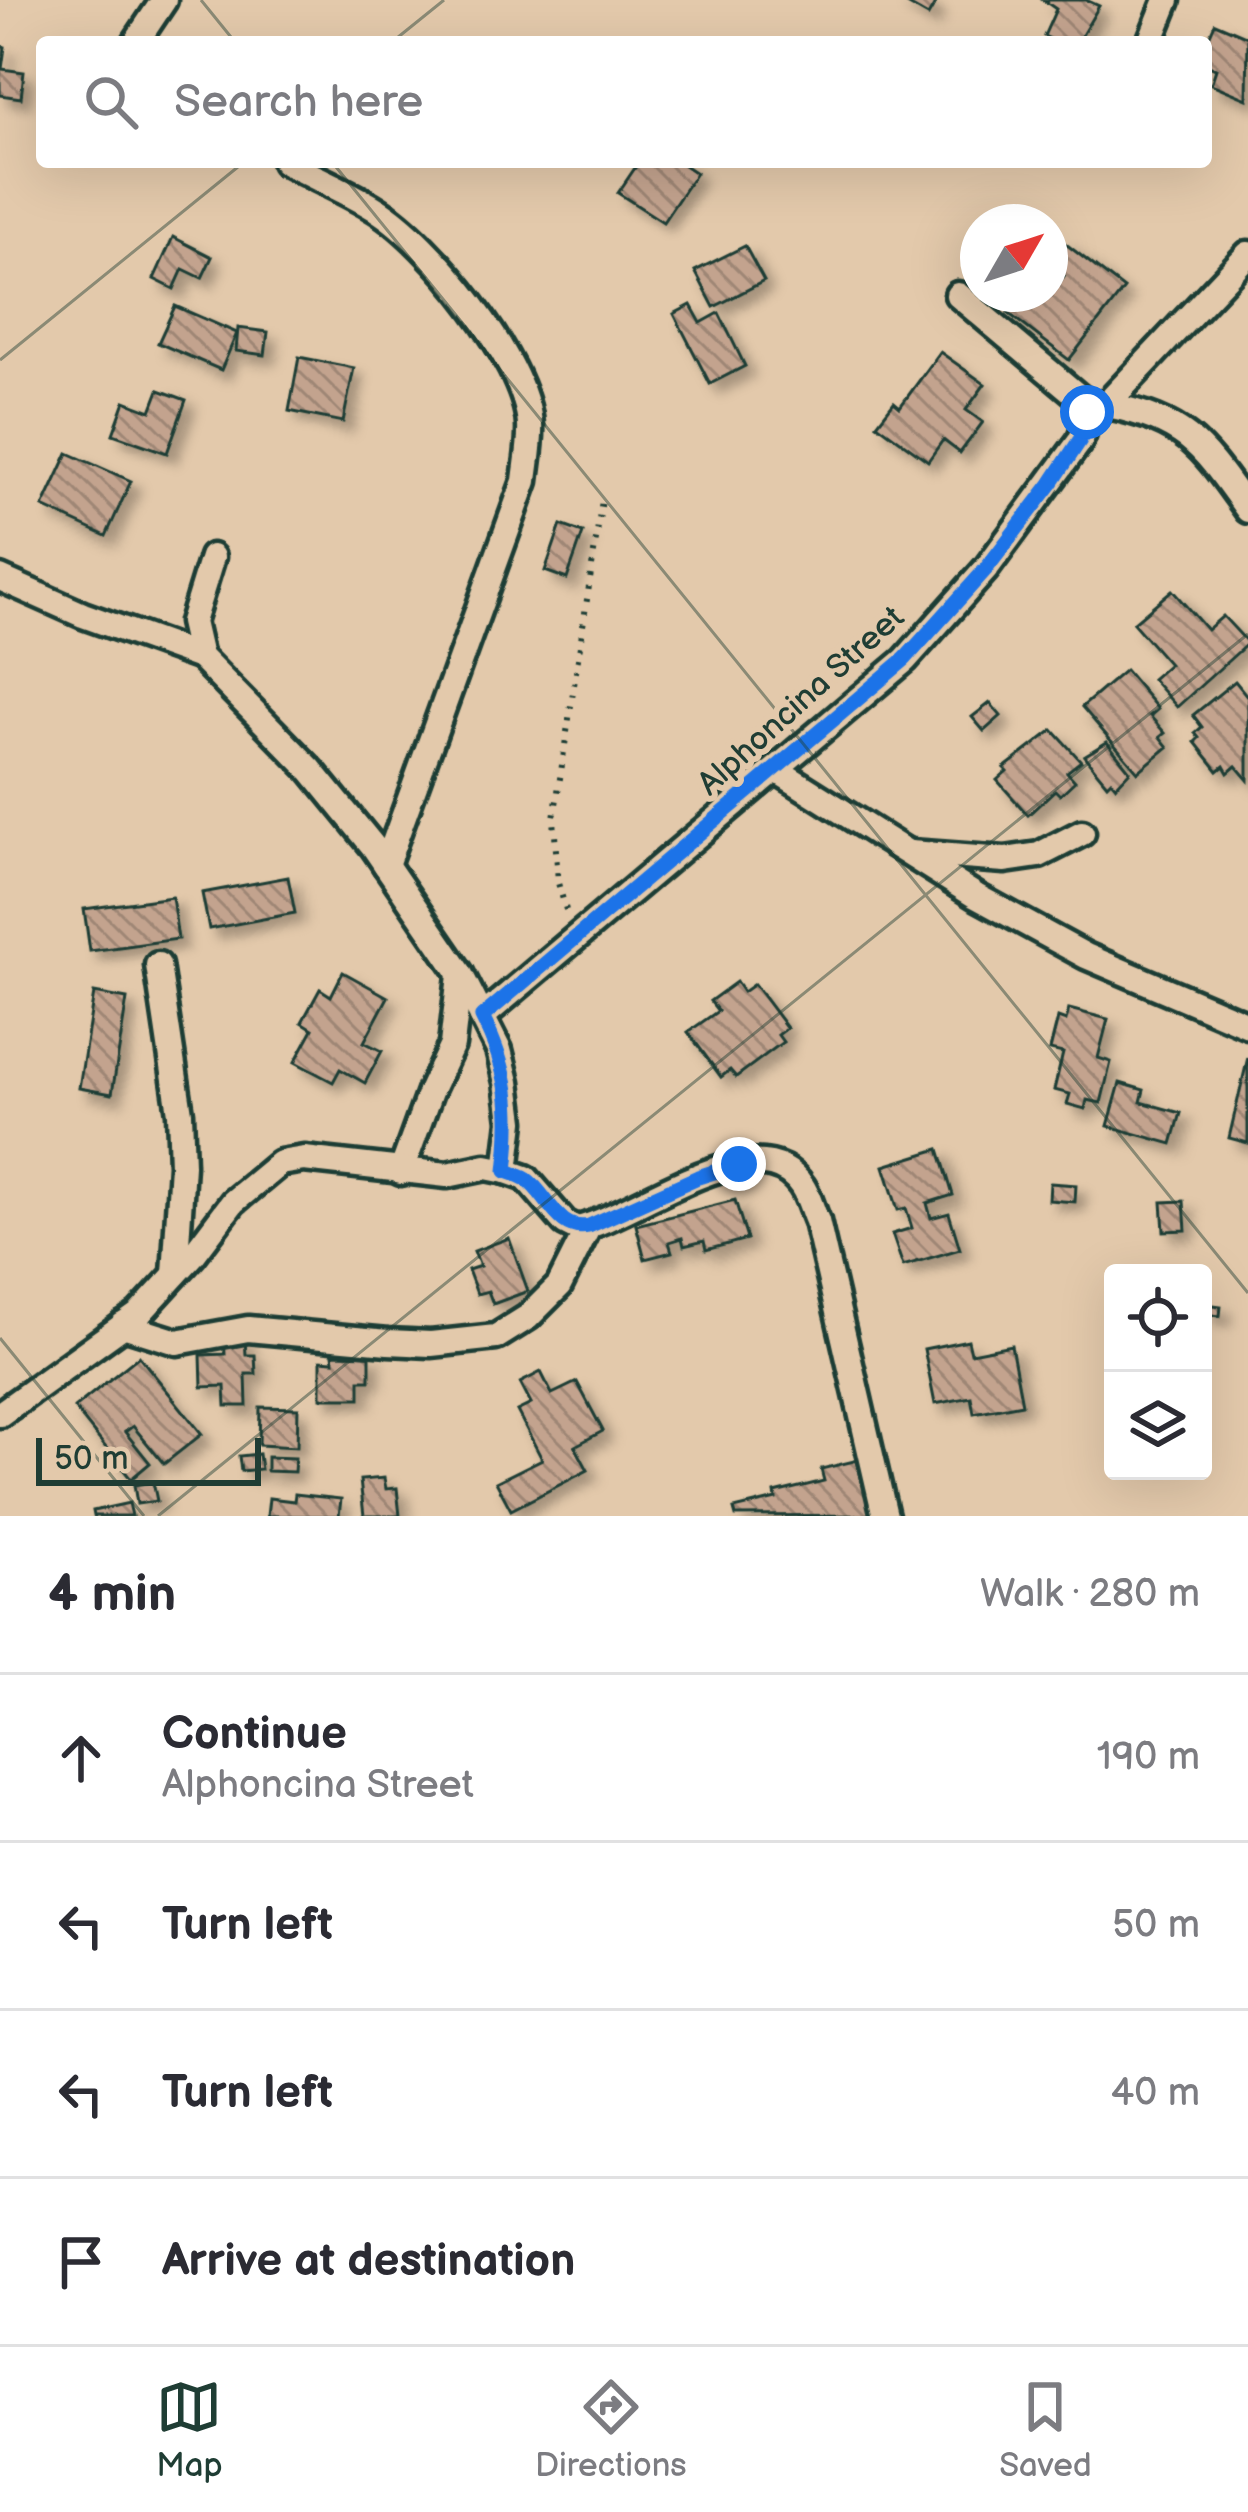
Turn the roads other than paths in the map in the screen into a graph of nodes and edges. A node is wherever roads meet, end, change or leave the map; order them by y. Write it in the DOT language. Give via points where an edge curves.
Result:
graph roads {
  1 [pos="164,0"];
  2 [pos="1167,0"];
  3 [pos="140,36"];
  4 [pos="1152,36"];
  5 [pos="297,168"];
  6 [pos="1248,254"];
  7 [pos="958,295"];
  8 [pos="1108,405"];
  9 [pos="1088,424"];
  10 [pos="1248,510"];
  11 [pos="212,557"];
  12 [pos="0,578"];
  13 [pos="200,657"];
  14 [pos="778,771"];
  15 [pos="1082,833"];
  16 [pos="908,853"];
  17 [pos="386,865"];
  18 [pos="158,964"];
  19 [pos="460,973"];
  20 [pos="482,1017"];
  21 [pos="1248,1025"];
  22 [pos="506,1171"];
  23 [pos="401,1172"];
  24 [pos="589,1226"];
  25 [pos="176,1274"];
  26 [pos="122,1325"];
  27 [pos="0,1414"];
  28 [pos="885,1516"];
  1 -- 3 [label="street"];
  2 -- 4 [label="street"];
  5 -- 17 [label="street" via="410,236 485,320 530,424 525,481"];
  6 -- 8 [label="street, Alphoncina Street"];
  7 -- 9 [label="street" via="1078,397"];
  8 -- 9 [label="street, Alphoncina Street"];
  8 -- 10 [label="street" via="1176,425"];
  9 -- 14 [label="street, Alphoncina Street" via="986,569 905,659"];
  11 -- 13 [label="street" via="192,622"];
  12 -- 13 [label="street"];
  13 -- 17 [label="street" via="311,770"];
  14 -- 16 [label="street"];
  14 -- 20 [label="street, Alphoncina Street"];
  15 -- 16 [label="street" via="1039,855 1005,860"];
  16 -- 21 [label="street" via="1086,956"];
  17 -- 19 [label="street"];
  18 -- 25 [label="street" via="180,1114"];
  19 -- 20 [label="street"];
  19 -- 23 [label="street" via="452,1045"];
  20 -- 22 [label="street" via="507,1082"];
  22 -- 23 [label="street"];
  22 -- 24 [label="street" via="526,1178 565,1223"];
  23 -- 25 [label="street" via="280,1163 233,1202"];
  24 -- 26 [label="street" via="559,1286 496,1337 410,1343 248,1329 177,1342"];
  24 -- 28 [label="street" via="739,1164 764,1160 784,1168 817,1221"];
  25 -- 26 [label="street"];
  26 -- 27 [label="street"];
}
